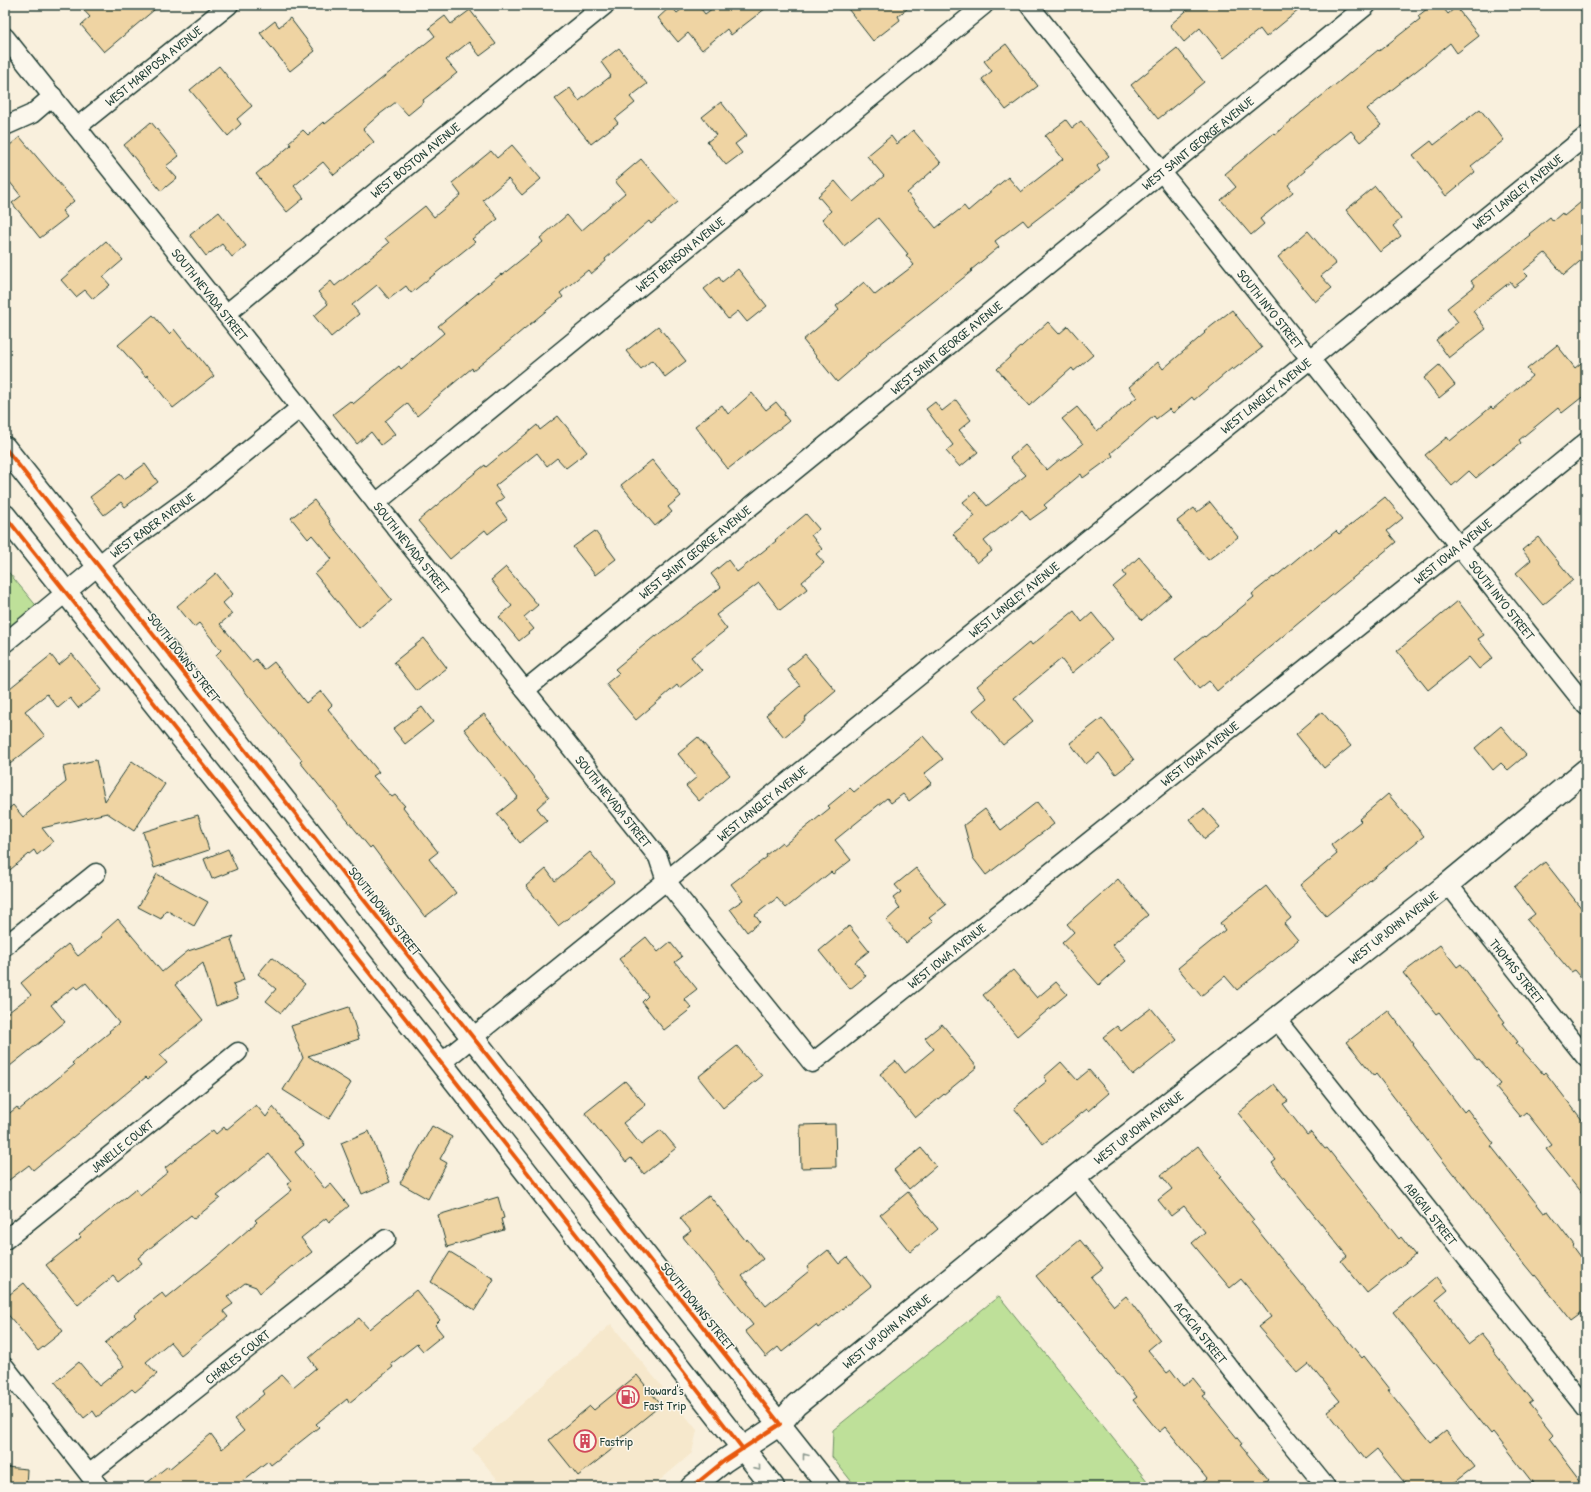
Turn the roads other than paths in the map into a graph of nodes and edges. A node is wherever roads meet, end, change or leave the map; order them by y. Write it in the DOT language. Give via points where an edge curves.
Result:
graph roads {
  1 [pos="229,5"];
  2 [pos="605,5"];
  3 [pos="984,5"];
  4 [pos="1029,5"];
  5 [pos="1368,5"];
  6 [pos="5,37"];
  7 [pos="53,96"];
  8 [pos="5,126"];
  9 [pos="77,127"];
  10 [pos="1586,136"];
  11 [pos="1161,172"];
  12 [pos="226,314"];
  13 [pos="1310,359"];
  14 [pos="300,408"];
  15 [pos="1586,442"];
  16 [pos="5,448"];
  17 [pos="376,503"];
  18 [pos="5,516"];
  19 [pos="1460,545"];
  20 [pos="99,566"];
  21 [pos="66,592"];
  22 [pos="5,643"];
  23 [pos="525,690"];
  24 [pos="1586,706"];
  25 [pos="1586,770"];
  26 [pos="96,873"];
  27 [pos="666,881"];
  28 [pos="1448,884"];
  29 [pos="5,946"];
  30 [pos="1276,1019"];
  31 [pos="473,1039"];
  32 [pos="238,1052"];
  33 [pos="1586,1058"];
  34 [pos="441,1063"];
  35 [pos="812,1063"];
  36 [pos="1075,1177"];
  37 [pos="386,1239"];
  38 [pos="5,1240"];
  39 [pos="5,1367"];
  40 [pos="1586,1408"];
  41 [pos="780,1424"];
  42 [pos="743,1449"];
  43 [pos="94,1480"];
  44 [pos="692,1487"];
  45 [pos="773,1487"];
  46 [pos="829,1487"];
  47 [pos="1326,1487"];
  1 -- 9 [label="street, WEST MARIPOSA AVENUE"];
  2 -- 12 [label="street, WEST BOSTON AVENUE"];
  3 -- 17 [label="street, WEST BENSON AVENUE"];
  4 -- 11 [label="street, SOUTH INYO STREET"];
  5 -- 11 [label="street, WEST SAINT GEORGE AVENUE"];
  6 -- 7 [label="street, SOUTH NEVADA STREET"];
  7 -- 8 [label="street" via="32,114"];
  7 -- 9 [label="street, SOUTH NEVADA STREET"];
  9 -- 12 [label="street, SOUTH NEVADA STREET"];
  10 -- 13 [label="street, WEST LANGLEY AVENUE"];
  11 -- 13 [label="street, SOUTH INYO STREET"];
  11 -- 23 [label="street, WEST SAINT GEORGE AVENUE"];
  12 -- 14 [label="street, SOUTH NEVADA STREET"];
  13 -- 19 [label="street, SOUTH INYO STREET"];
  13 -- 27 [label="street, WEST LANGLEY AVENUE"];
  14 -- 17 [label="street, SOUTH NEVADA STREET"];
  14 -- 20 [label="street, WEST RADER AVENUE" via="196,493"];
  15 -- 19 [label="street, WEST IOWA AVENUE"];
  16 -- 20 [label="main road, SOUTH DOWNS STREET"];
  17 -- 23 [label="street, SOUTH NEVADA STREET"];
  18 -- 21 [label="main road"];
  19 -- 24 [label="street, SOUTH INYO STREET"];
  19 -- 35 [label="street, WEST IOWA AVENUE"];
  20 -- 21 [label="street, WEST RADER AVENUE"];
  20 -- 31 [label="main road, SOUTH DOWNS STREET"];
  21 -- 22 [label="street, WEST RADER AVENUE"];
  21 -- 34 [label="main road"];
  23 -- 27 [label="street, SOUTH NEVADA STREET" via="658,857"];
  25 -- 28 [label="main road, WEST UPJOHN AVENUE"];
  26 -- 29 [label="street"];
  27 -- 31 [label="street, WEST LANGLEY AVENUE"];
  27 -- 35 [label="street, SOUTH NEVADA STREET"];
  28 -- 30 [label="main road, WEST UPJOHN AVENUE"];
  28 -- 33 [label="street, THOMAS STREET"];
  30 -- 36 [label="main road, WEST UPJOHN AVENUE"];
  30 -- 40 [label="street, ABIGAIL STREET"];
  31 -- 34 [label="street, WEST LANGLEY AVENUE"];
  31 -- 41 [label="main road, SOUTH DOWNS STREET"];
  32 -- 38 [label="street, JANELLE COURT"];
  34 -- 42 [label="main road"];
  36 -- 41 [label="main road, WEST UPJOHN AVENUE" via="796,1405"];
  36 -- 47 [label="street, ACACIA STREET"];
  37 -- 43 [label="street, CHARLES COURT"];
  39 -- 43 [label="street"];
  41 -- 42 [label="main road, WEST UPJOHN AVENUE"];
  46 -- 41 [label="main road, SOUTH DOWNS STREET, one-way"];
  42 -- 44 [label="main road, WEST UPJOHN AVENUE"];
  42 -- 45 [label="main road, one-way"];
}
